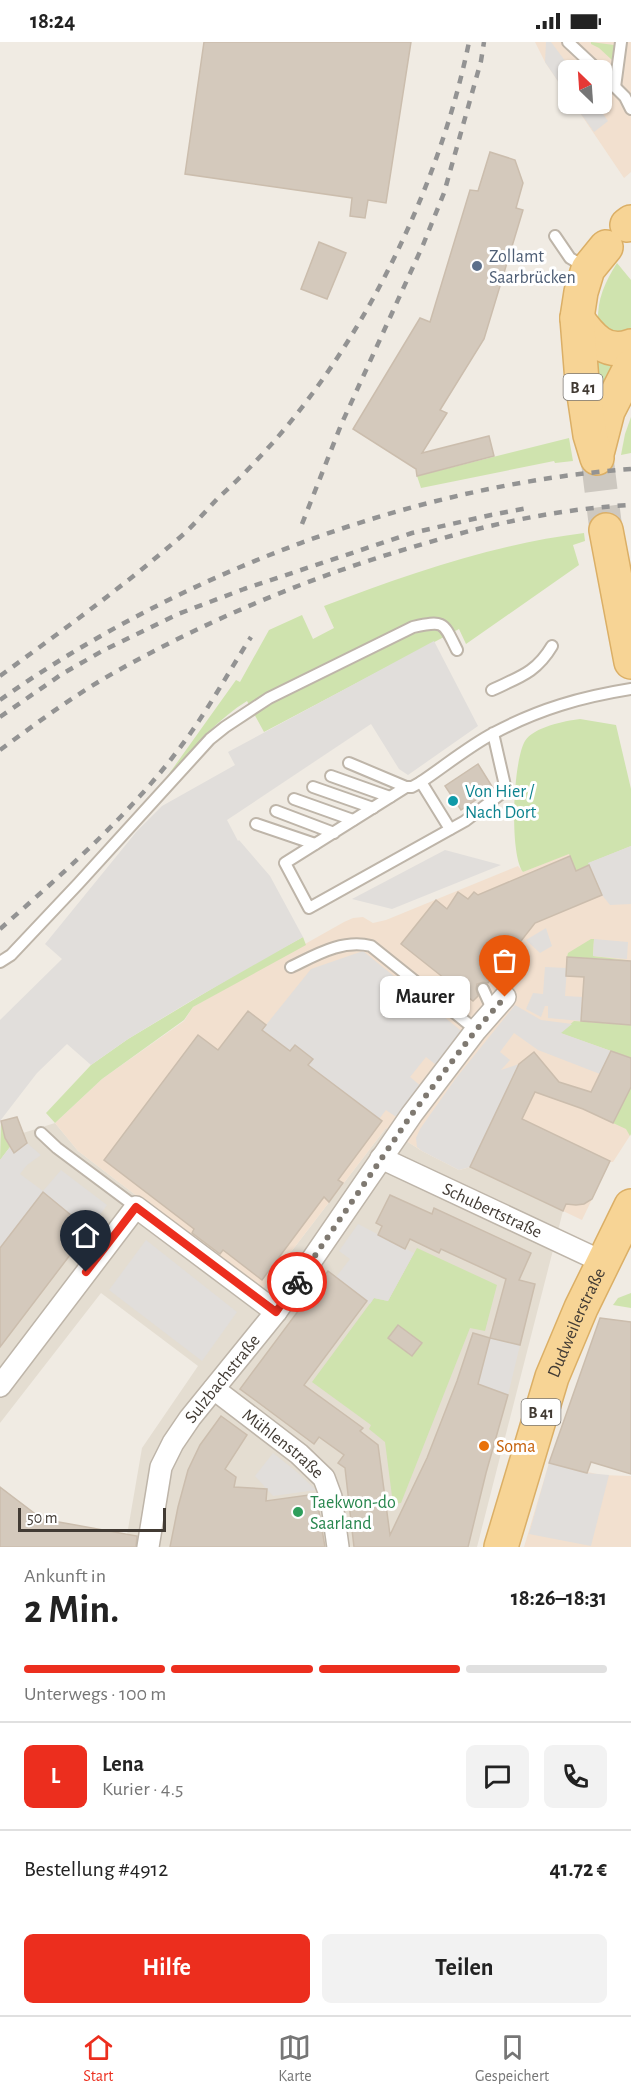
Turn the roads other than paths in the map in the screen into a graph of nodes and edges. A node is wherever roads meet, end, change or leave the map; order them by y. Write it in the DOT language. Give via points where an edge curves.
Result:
graph roads {
  1 [pos="568,42"];
  2 [pos="621,42"];
  3 [pos="587,60"];
  4 [pos="612,84"];
  5 [pos="615,87"];
  6 [pos="628,95"];
  7 [pos="631,109"];
  8 [pos="555,236"];
  9 [pos="613,241"];
  10 [pos="577,318"];
  11 [pos="631,346"];
  12 [pos="631,366"];
  13 [pos="606,530"];
  14 [pos="552,646"];
  15 [pos="457,650"];
  16 [pos="631,662"];
  17 [pos="631,689"];
  18 [pos="492,690"];
  19 [pos="493,733"];
  20 [pos="349,763"];
  21 [pos="331,776"];
  22 [pos="421,782"];
  23 [pos="313,787"];
  24 [pos="406,787"];
  25 [pos="390,797"];
  26 [pos="294,799"];
  27 [pos="373,808"];
  28 [pos="276,812"];
  29 [pos="353,820"];
  30 [pos="256,824"];
  31 [pos="450,829"];
  32 [pos="334,833"];
  33 [pos="315,844"];
  34 [pos="0,962"];
  35 [pos="291,966"];
  36 [pos="483,989"];
  37 [pos="499,1004"];
  38 [pos="476,1030"];
  39 [pos="41,1132"];
  40 [pos="381,1158"];
  41 [pos="631,1206"];
  42 [pos="136,1207"];
  43 [pos="603,1262"];
  44 [pos="276,1312"];
  45 [pos="0,1386"];
  46 [pos="214,1389"];
  47 [pos="148,1547"];
  48 [pos="338,1547"];
  49 [pos="501,1547"];
  1 -- 3 [label="lane"];
  2 -- 5 [label="lane"];
  4 -- 5 [label="lane"];
  5 -- 6 [label="lane"];
  6 -- 7 [label="lane"];
  8 -- 9 [label="lane" via="570,258"];
  9 -- 10 [label="main road, B 41" via="580,292"];
  10 -- 11 [label="main road" via="587,334 605,347 622,350"];
  10 -- 12 [label="main road, B 41" via="590,435 597,456 608,411"];
  13 -- 16 [label="main road"];
  14 -- 18 [label="lane" via="531,672"];
  15 -- 34 [label="lane" via="446,627 438,623 413,627 245,713 210,739 78,884"];
  17 -- 19 [label="lane" via="553,706"];
  19 -- 22 [label="lane"];
  19 -- 31 [label="lane" via="506,789"];
  20 -- 24 [label="lane"];
  21 -- 25 [label="lane"];
  22 -- 24 [label="lane"];
  22 -- 31 [label="lane"];
  23 -- 27 [label="lane"];
  24 -- 25 [label="lane"];
  25 -- 27 [label="lane"];
  26 -- 29 [label="lane"];
  27 -- 29 [label="lane"];
  28 -- 32 [label="lane"];
  29 -- 32 [label="lane"];
  30 -- 33 [label="lane"];
  31 -- 33 [label="lane" via="309,908 285,863"];
  32 -- 33 [label="lane"];
  35 -- 38 [label="lane" via="334,947 370,946"];
  36 -- 37 [label="lane"];
  37 -- 38 [label="street, Sulzbachstraße"];
  38 -- 40 [label="street, Sulzbachstraße"];
  39 -- 42 [label="lane"];
  40 -- 43 [label="street, Schubertstraße"];
  40 -- 44 [label="street, Sulzbachstraße"];
  41 -- 43 [label="main road, Dudweilerstraße / B 41"];
  42 -- 44 [label="street"];
  42 -- 45 [label="street"];
  43 -- 49 [label="main road, Dudweilerstraße / B 41" via="552,1377"];
  44 -- 46 [label="street, Sulzbachstraße"];
  46 -- 47 [label="street, Sulzbachstraße" via="173,1443 161,1467"];
  46 -- 48 [label="street, Mühlenstraße" via="324,1478 331,1497"];
}
